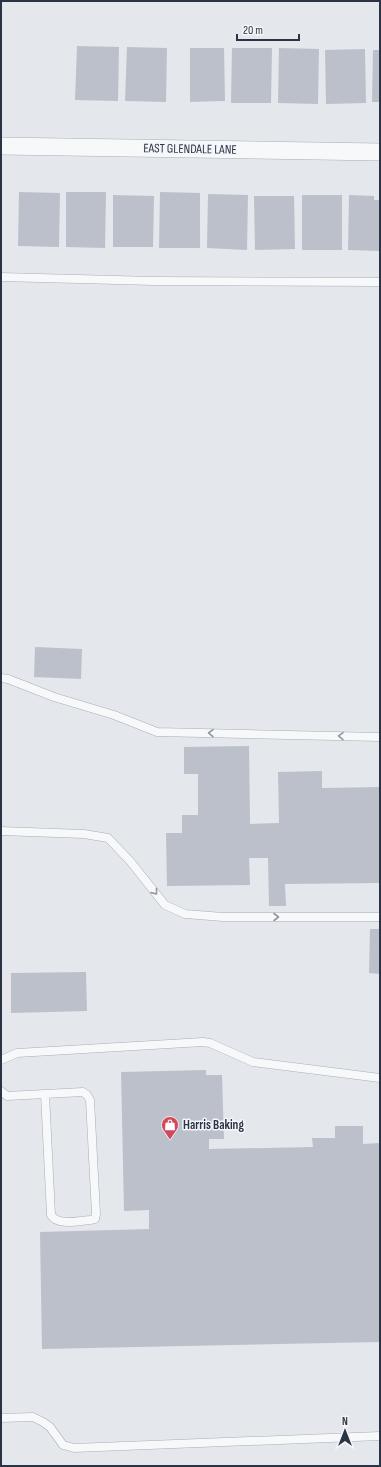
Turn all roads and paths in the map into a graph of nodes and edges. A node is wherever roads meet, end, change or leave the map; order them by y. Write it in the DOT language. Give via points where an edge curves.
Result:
graph roads {
  1 [pos="1,146"];
  2 [pos="380,152"];
  3 [pos="1,277"];
  4 [pos="380,282"];
  5 [pos="1,678"];
  6 [pos="380,737"];
  7 [pos="1,831"];
  8 [pos="380,917"];
  9 [pos="1,1060"];
  10 [pos="380,1078"];
  11 [pos="1,1091"];
  12 [pos="44,1094"];
  13 [pos="1,1418"];
  14 [pos="380,1436"];
  1 -- 2 [label="street, EAST GLENDALE LANE"];
  3 -- 4 [label="lane" via="146,281"];
  6 -- 5 [label="lane, one-way" via="157,732"];
  7 -- 8 [label="lane, one-way" via="84,834 108,838 165,905 185,914 223,917"];
  9 -- 10 [label="lane" via="17,1053 203,1042 253,1062"];
  11 -- 12 [label="lane" via="7,1096"];
  12 -- 12 [label="lane" via="83,1092 90,1100 95,1219 58,1221 51,1215"];
  13 -- 14 [label="lane" via="33,1417 50,1427 63,1445 74,1448"];
}
